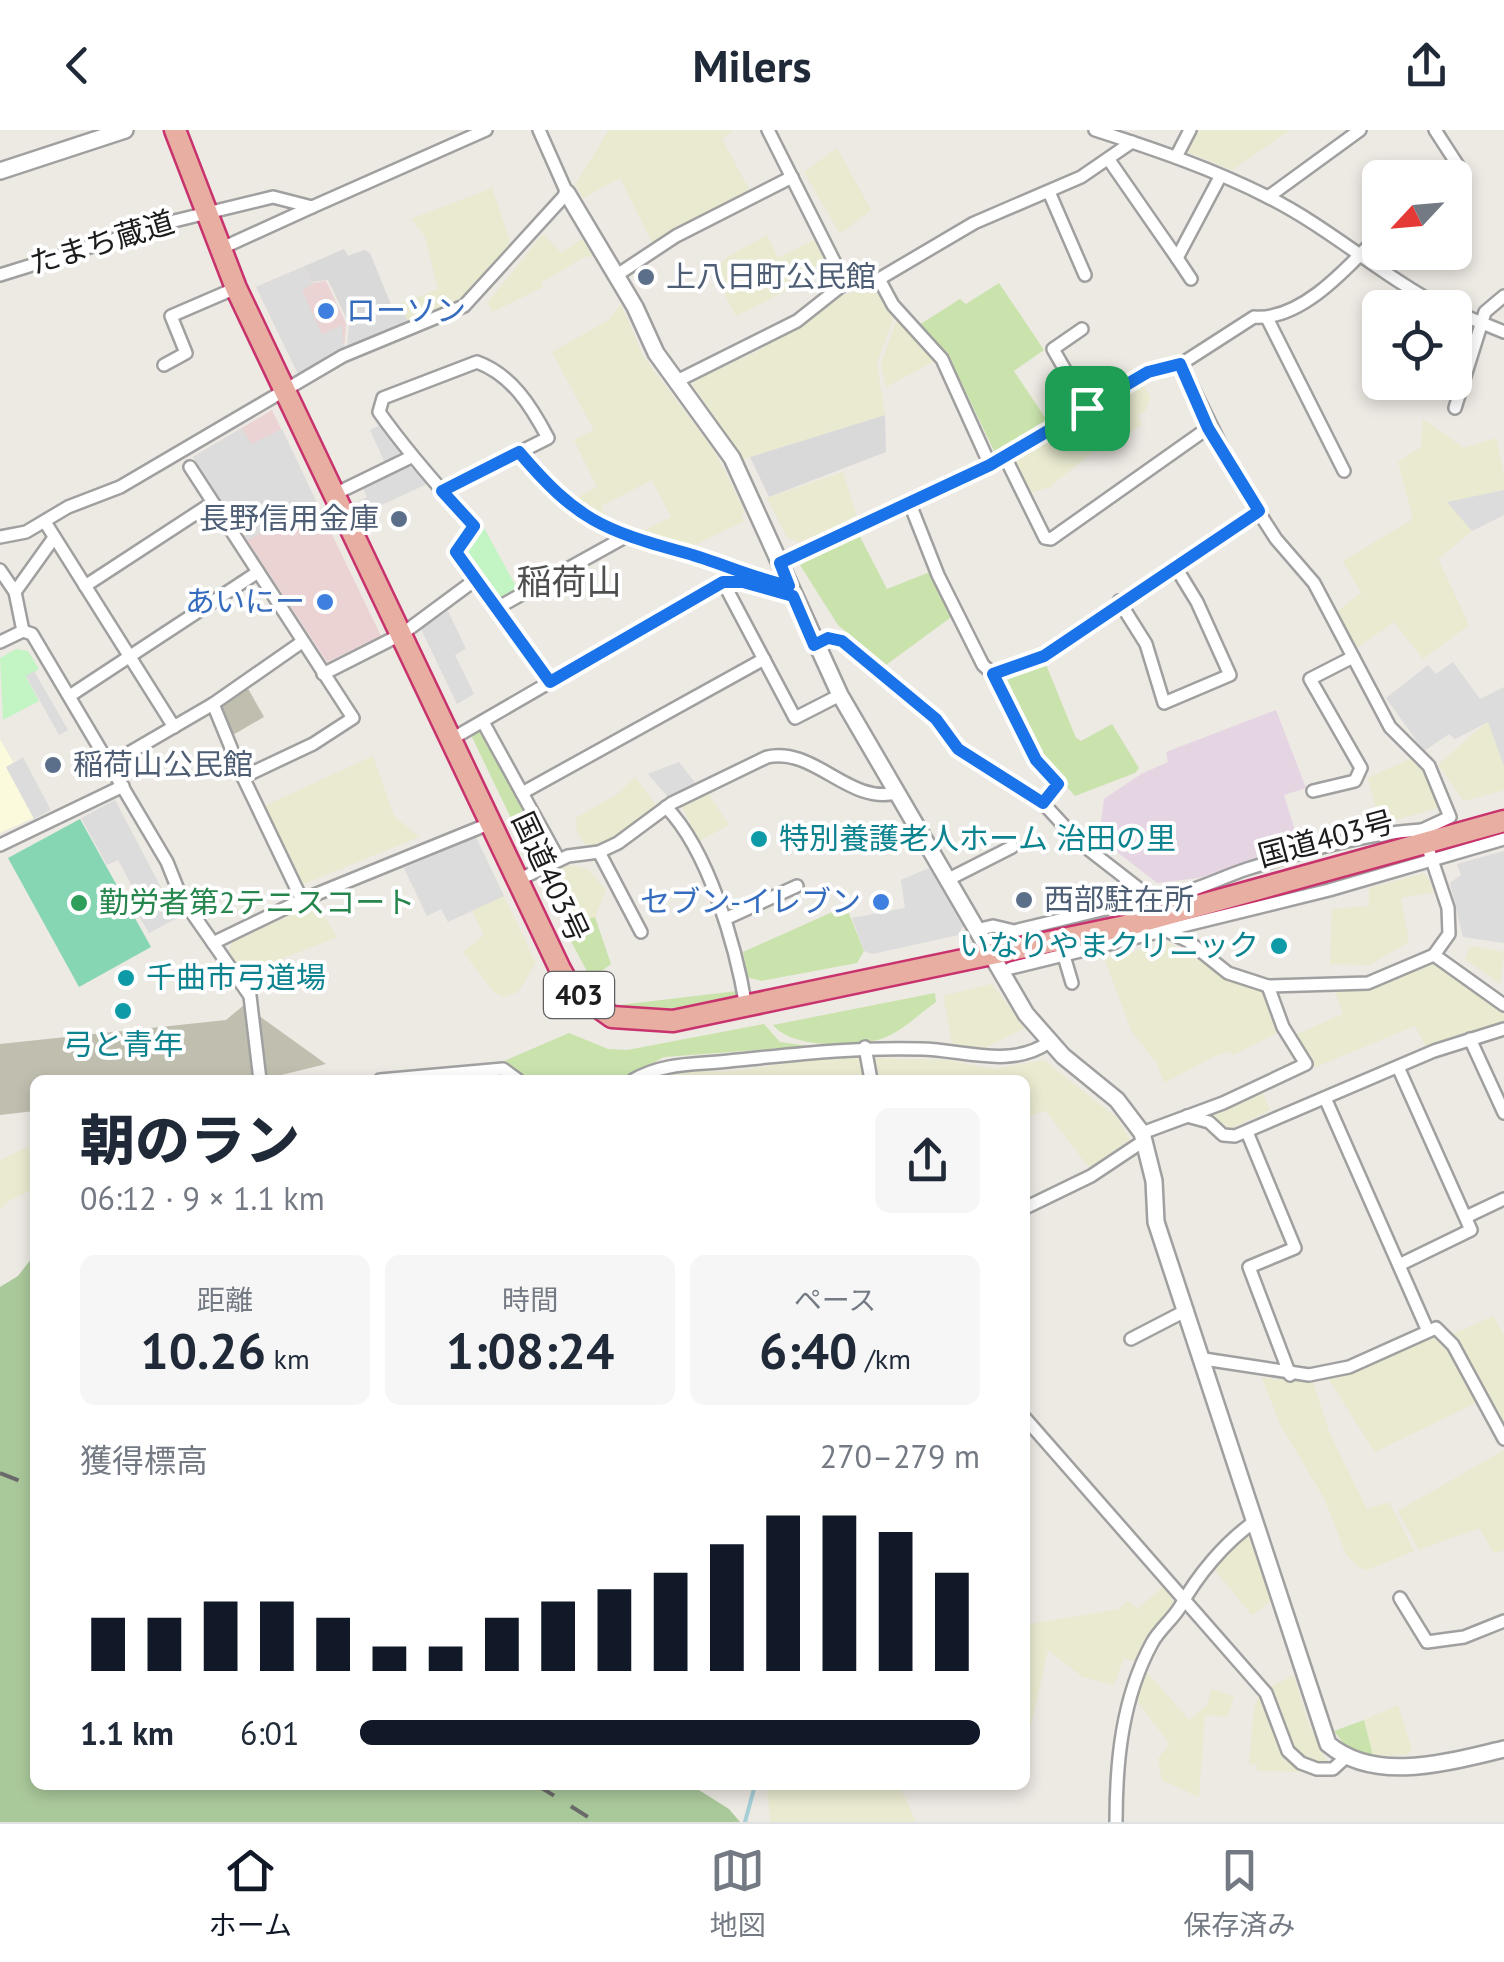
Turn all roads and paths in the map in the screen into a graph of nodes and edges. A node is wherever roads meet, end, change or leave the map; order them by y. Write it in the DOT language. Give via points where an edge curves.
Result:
graph roads {
  1 [pos="125,130"];
  2 [pos="175,130"];
  3 [pos="486,130"];
  4 [pos="539,130"];
  5 [pos="768,130"];
  6 [pos="1095,130"];
  7 [pos="1190,130"];
  8 [pos="1360,130"];
  9 [pos="1435,130"];
  10 [pos="1132,142"];
  11 [pos="1176,157"];
  12 [pos="1109,160"];
  13 [pos="1454,160"];
  14 [pos="0,171"];
  15 [pos="1220,177"];
  16 [pos="792,178"];
  17 [pos="1049,192"];
  18 [pos="566,193"];
  19 [pos="1268,198"];
  20 [pos="312,207"];
  21 [pos="204,214"];
  22 [pos="220,250"];
  23 [pos="1362,254"];
  24 [pos="1177,258"];
  25 [pos="1358,258"];
  26 [pos="0,275"];
  27 [pos="616,275"];
  28 [pos="1085,276"];
  29 [pos="1191,278"];
  30 [pos="879,279"];
  31 [pos="845,282"];
  32 [pos="236,288"];
  33 [pos="1413,290"];
  34 [pos="1504,296"];
  35 [pos="1267,318"];
  36 [pos="1472,320"];
  37 [pos="1482,324"];
  38 [pos="1082,329"];
  39 [pos="1504,332"];
  40 [pos="1180,364"];
  41 [pos="164,365"];
  42 [pos="675,382"];
  43 [pos="284,390"];
  44 [pos="1087,408"];
  45 [pos="1455,408"];
  46 [pos="1208,428"];
  47 [pos="519,452"];
  48 [pos="411,457"];
  49 [pos="1005,457"];
  50 [pos="990,465"];
  51 [pos="190,467"];
  52 [pos="1344,471"];
  53 [pos="442,491"];
  54 [pos="334,494"];
  55 [pos="212,502"];
  56 [pos="910,504"];
  57 [pos="1259,511"];
  58 [pos="45,522"];
  59 [pos="625,536"];
  60 [pos="0,538"];
  61 [pos="53,539"];
  62 [pos="780,563"];
  63 [pos="1175,566"];
  64 [pos="0,570"];
  65 [pos="258,572"];
  66 [pos="476,580"];
  67 [pos="723,582"];
  68 [pos="85,586"];
  69 [pos="791,591"];
  70 [pos="15,592"];
  71 [pos="1120,601"];
  72 [pos="497,608"];
  73 [pos="22,631"];
  74 [pos="402,634"];
  75 [pos="0,642"];
  76 [pos="302,642"];
  77 [pos="814,645"];
  78 [pos="129,656"];
  79 [pos="1354,657"];
  80 [pos="764,659"];
  81 [pos="323,674"];
  82 [pos="993,674"];
  83 [pos="550,682"];
  84 [pos="71,695"];
  85 [pos="840,695"];
  86 [pos="213,704"];
  87 [pos="482,722"];
  88 [pos="174,726"];
  89 [pos="450,740"];
  90 [pos="110,764"];
  91 [pos="243,777"];
  92 [pos="123,786"];
  93 [pos="1312,791"];
  94 [pos="522,793"];
  95 [pos="896,793"];
  96 [pos="1043,803"];
  97 [pos="666,807"];
  98 [pos="1504,821"];
  99 [pos="491,823"];
  100 [pos="1504,839"];
  101 [pos="0,844"];
  102 [pos="1425,844"];
  103 [pos="1012,847"];
  104 [pos="600,852"];
  105 [pos="559,860"];
  106 [pos="518,880"];
  107 [pos="947,880"];
  108 [pos="797,886"];
  109 [pos="302,900"];
  110 [pos="1159,915"];
  111 [pos="725,919"];
  112 [pos="976,930"];
  113 [pos="641,932"];
  114 [pos="213,943"];
  115 [pos="1434,955"];
  116 [pos="1064,956"];
  117 [pos="1002,962"];
  118 [pos="1072,982"];
  119 [pos="1268,986"];
  120 [pos="1504,1004"];
  121 [pos="746,1006"];
  122 [pos="1504,1028"];
  123 [pos="1470,1039"];
  124 [pos="1049,1042"];
  125 [pos="865,1047"];
  126 [pos="1398,1067"];
  127 [pos="259,1075"];
  128 [pos="436,1075"];
  129 [pos="511,1075"];
  130 [pos="645,1075"];
  131 [pos="871,1075"];
  132 [pos="1324,1098"];
  133 [pos="1504,1113"];
  134 [pos="1187,1116"];
  135 [pos="1248,1132"];
  136 [pos="1144,1136"];
  137 [pos="1504,1199"];
  138 [pos="1030,1206"];
  139 [pos="1466,1218"];
  140 [pos="1399,1265"];
  141 [pos="1187,1310"];
  142 [pos="1427,1329"];
  143 [pos="1130,1338"];
  144 [pos="1204,1360"];
  145 [pos="1290,1374"];
  146 [pos="1030,1424"];
  147 [pos="1504,1439"];
  148 [pos="1254,1522"];
  149 [pos="1182,1598"];
  150 [pos="1400,1598"];
  151 [pos="1504,1621"];
  152 [pos="1504,1749"];
  153 [pos="1346,1758"];
  154 [pos="1116,1822"];
  1 -- 14 [label="street"];
  2 -- 21 [label="highway, 国道403号 / 403"];
  3 -- 20 [label="street"];
  4 -- 18 [label="street"];
  5 -- 16 [label="street"];
  6 -- 10 [label="street"];
  7 -- 11 [label="street"];
  8 -- 19 [label="street"];
  9 -- 13 [label="street"];
  10 -- 11 [label="street"];
  10 -- 12 [label="street"];
  11 -- 15 [label="street"];
  12 -- 17 [label="street"];
  12 -- 24 [label="street"];
  15 -- 19 [label="street"];
  15 -- 24 [label="street"];
  16 -- 27 [label="street" via="676,236"];
  16 -- 31 [label="street"];
  17 -- 28 [label="street"];
  17 -- 30 [label="street" via="974,223"];
  18 -- 27 [label="street"];
  18 -- 43 [label="street" via="464,306 344,356"];
  19 -- 25 [label="street"];
  20 -- 21 [label="street, たまち蔵道" via="273,197"];
  20 -- 22 [label="street"];
  21 -- 22 [label="highway, 国道403号 / 403"];
  21 -- 26 [label="street, たまち蔵道"];
  22 -- 32 [label="highway, 国道403号 / 403"];
  23 -- 25 [label="street"];
  24 -- 29 [label="street"];
  25 -- 33 [label="street"];
  25 -- 35 [label="street" via="1299,304"];
  27 -- 42 [label="street"];
  30 -- 31 [label="street"];
  30 -- 50 [label="street" via="892,305 942,359"];
  31 -- 42 [label="street" via="796,322"];
  32 -- 41 [label="street" via="171,316 186,353"];
  32 -- 43 [label="highway, 国道403号 / 403"];
  34 -- 37 [label="street"];
  35 -- 40 [label="street" via="1254,317"];
  35 -- 52 [label="street"];
  36 -- 37 [label="street"];
  37 -- 39 [label="street"];
  37 -- 45 [label="street"];
  38 -- 44 [label="street" via="1053,350"];
  40 -- 44 [label="street" via="1148,372"];
  40 -- 46 [label="street"];
  42 -- 62 [label="street" via="732,458"];
  43 -- 54 [label="highway, 国道403号 / 403"];
  43 -- 58 [label="street" via="120,487"];
  44 -- 49 [label="street"];
  46 -- 49 [label="street" via="1051,539 1044,538"];
  46 -- 57 [label="street"];
  47 -- 48 [label="street" via="548,438 529,401 477,362 382,398 379,412"];
  47 -- 53 [label="street"];
  47 -- 59 [label="street" via="594,524"];
  48 -- 53 [label="street"];
  48 -- 54 [label="street"];
  49 -- 50 [label="street"];
  50 -- 56 [label="street"];
  51 -- 55 [label="street"];
  53 -- 66 [label="street" via="474,526 456,552"];
  54 -- 74 [label="highway, 国道403号 / 403"];
  55 -- 65 [label="street"];
  55 -- 68 [label="street"];
  56 -- 62 [label="street"];
  56 -- 82 [label="street" via="938,576"];
  57 -- 63 [label="street"];
  57 -- 79 [label="street" via="1314,583"];
  58 -- 60 [label="street"];
  58 -- 61 [label="street"];
  59 -- 69 [label="street"];
  59 -- 72 [label="street"];
  61 -- 68 [label="street"];
  61 -- 70 [label="street"];
  62 -- 69 [label="street"];
  63 -- 71 [label="street"];
  63 -- 71 [label="street" via="1230,675 1164,703 1146,644"];
  64 -- 70 [label="street"];
  65 -- 76 [label="street"];
  65 -- 78 [label="street"];
  66 -- 72 [label="street"];
  66 -- 74 [label="street"];
  67 -- 69 [label="street"];
  67 -- 80 [label="street"];
  67 -- 83 [label="street"];
  68 -- 78 [label="street"];
  69 -- 77 [label="street"];
  70 -- 73 [label="street"];
  71 -- 82 [label="street" via="1044,656"];
  72 -- 83 [label="street"];
  73 -- 75 [label="street"];
  73 -- 84 [label="street" via="32,634"];
  74 -- 81 [label="street"];
  74 -- 89 [label="highway, 国道403号 / 403"];
  76 -- 81 [label="street"];
  76 -- 86 [label="street"];
  77 -- 85 [label="street"];
  77 -- 96 [label="street" via="842,641 936,719 958,749"];
  78 -- 84 [label="street"];
  78 -- 88 [label="street"];
  79 -- 93 [label="street" via="1310,679 1361,768 1356,782"];
  79 -- 102 [label="street" via="1390,727 1428,766 1450,817"];
  80 -- 85 [label="street" via="796,718"];
  80 -- 94 [label="street"];
  81 -- 91 [label="street" via="353,718"];
  82 -- 96 [label="street" via="1036,760 1058,784"];
  83 -- 87 [label="street"];
  84 -- 90 [label="street"];
  85 -- 95 [label="street"];
  86 -- 88 [label="street"];
  86 -- 91 [label="street"];
  87 -- 89 [label="street"];
  87 -- 94 [label="street"];
  88 -- 90 [label="street"];
  89 -- 99 [label="highway, 国道403号 / 403"];
  90 -- 92 [label="street"];
  91 -- 109 [label="street"];
  92 -- 101 [label="street"];
  92 -- 114 [label="street"];
  94 -- 105 [label="street"];
  95 -- 97 [label="street" via="862,793 822,769 776,756"];
  95 -- 107 [label="street"];
  96 -- 110 [label="street"];
  97 -- 104 [label="street"];
  97 -- 111 [label="street" via="683,824"];
  98 -- 102 [label="highway, 国道403号 / 403"];
  99 -- 106 [label="highway, 国道403号 / 403"];
  99 -- 109 [label="street"];
  100 -- 102 [label="street"];
  102 -- 110 [label="highway, 国道403号 / 403"];
  102 -- 115 [label="street" via="1448,908 1450,934"];
  103 -- 107 [label="street"];
  104 -- 105 [label="street"];
  104 -- 113 [label="street"];
  105 -- 106 [label="street"];
  106 -- 121 [label="highway, 国道403号 / 403" via="570,988 612,1017 673,1021"];
  107 -- 112 [label="street"];
  108 -- 111 [label="street"];
  109 -- 114 [label="street"];
  110 -- 112 [label="street"];
  110 -- 116 [label="street"];
  110 -- 117 [label="highway, 国道403号 / 403"];
  110 -- 119 [label="street" via="1228,973"];
  111 -- 121 [label="street"];
  112 -- 117 [label="street"];
  114 -- 127 [label="street" via="250,996"];
  115 -- 119 [label="street" via="1368,983"];
  115 -- 120 [label="street"];
  116 -- 117 [label="street"];
  116 -- 118 [label="street"];
  117 -- 121 [label="highway, 国道403号 / 403"];
  117 -- 124 [label="street"];
  119 -- 134 [label="street" via="1306,1064"];
  122 -- 123 [label="street"];
  123 -- 126 [label="street"];
  123 -- 133 [label="street"];
  124 -- 125 [label="street" via="996,1058"];
  124 -- 136 [label="street" via="1117,1100"];
  125 -- 130 [label="street" via="677,1062"];
  125 -- 131 [label="street"];
  126 -- 132 [label="street"];
  126 -- 139 [label="street"];
  128 -- 129 [label="street" via="503,1069"];
  132 -- 135 [label="street"];
  132 -- 140 [label="street"];
  134 -- 135 [label="street" via="1224,1135"];
  134 -- 136 [label="street"];
  135 -- 145 [label="street" via="1295,1248 1249,1266"];
  136 -- 138 [label="street" via="1090,1176"];
  136 -- 141 [label="street" via="1156,1222"];
  137 -- 139 [label="street"];
  139 -- 140 [label="street" via="1471,1230"];
  140 -- 142 [label="street"];
  141 -- 143 [label="street"];
  141 -- 144 [label="street"];
  142 -- 145 [label="street" via="1349,1367"];
  142 -- 147 [label="street" via="1444,1332"];
  144 -- 145 [label="street"];
  144 -- 148 [label="street"];
  146 -- 149 [label="street"];
  148 -- 149 [label="street"];
  148 -- 153 [label="street" via="1320,1728"];
  149 -- 153 [label="street" via="1266,1693 1288,1750 1301,1763 1332,1769"];
  149 -- 154 [label="street" via="1153,1640 1130,1694"];
  150 -- 151 [label="street" via="1427,1642"];
  152 -- 153 [label="street" via="1383,1767"];
}
